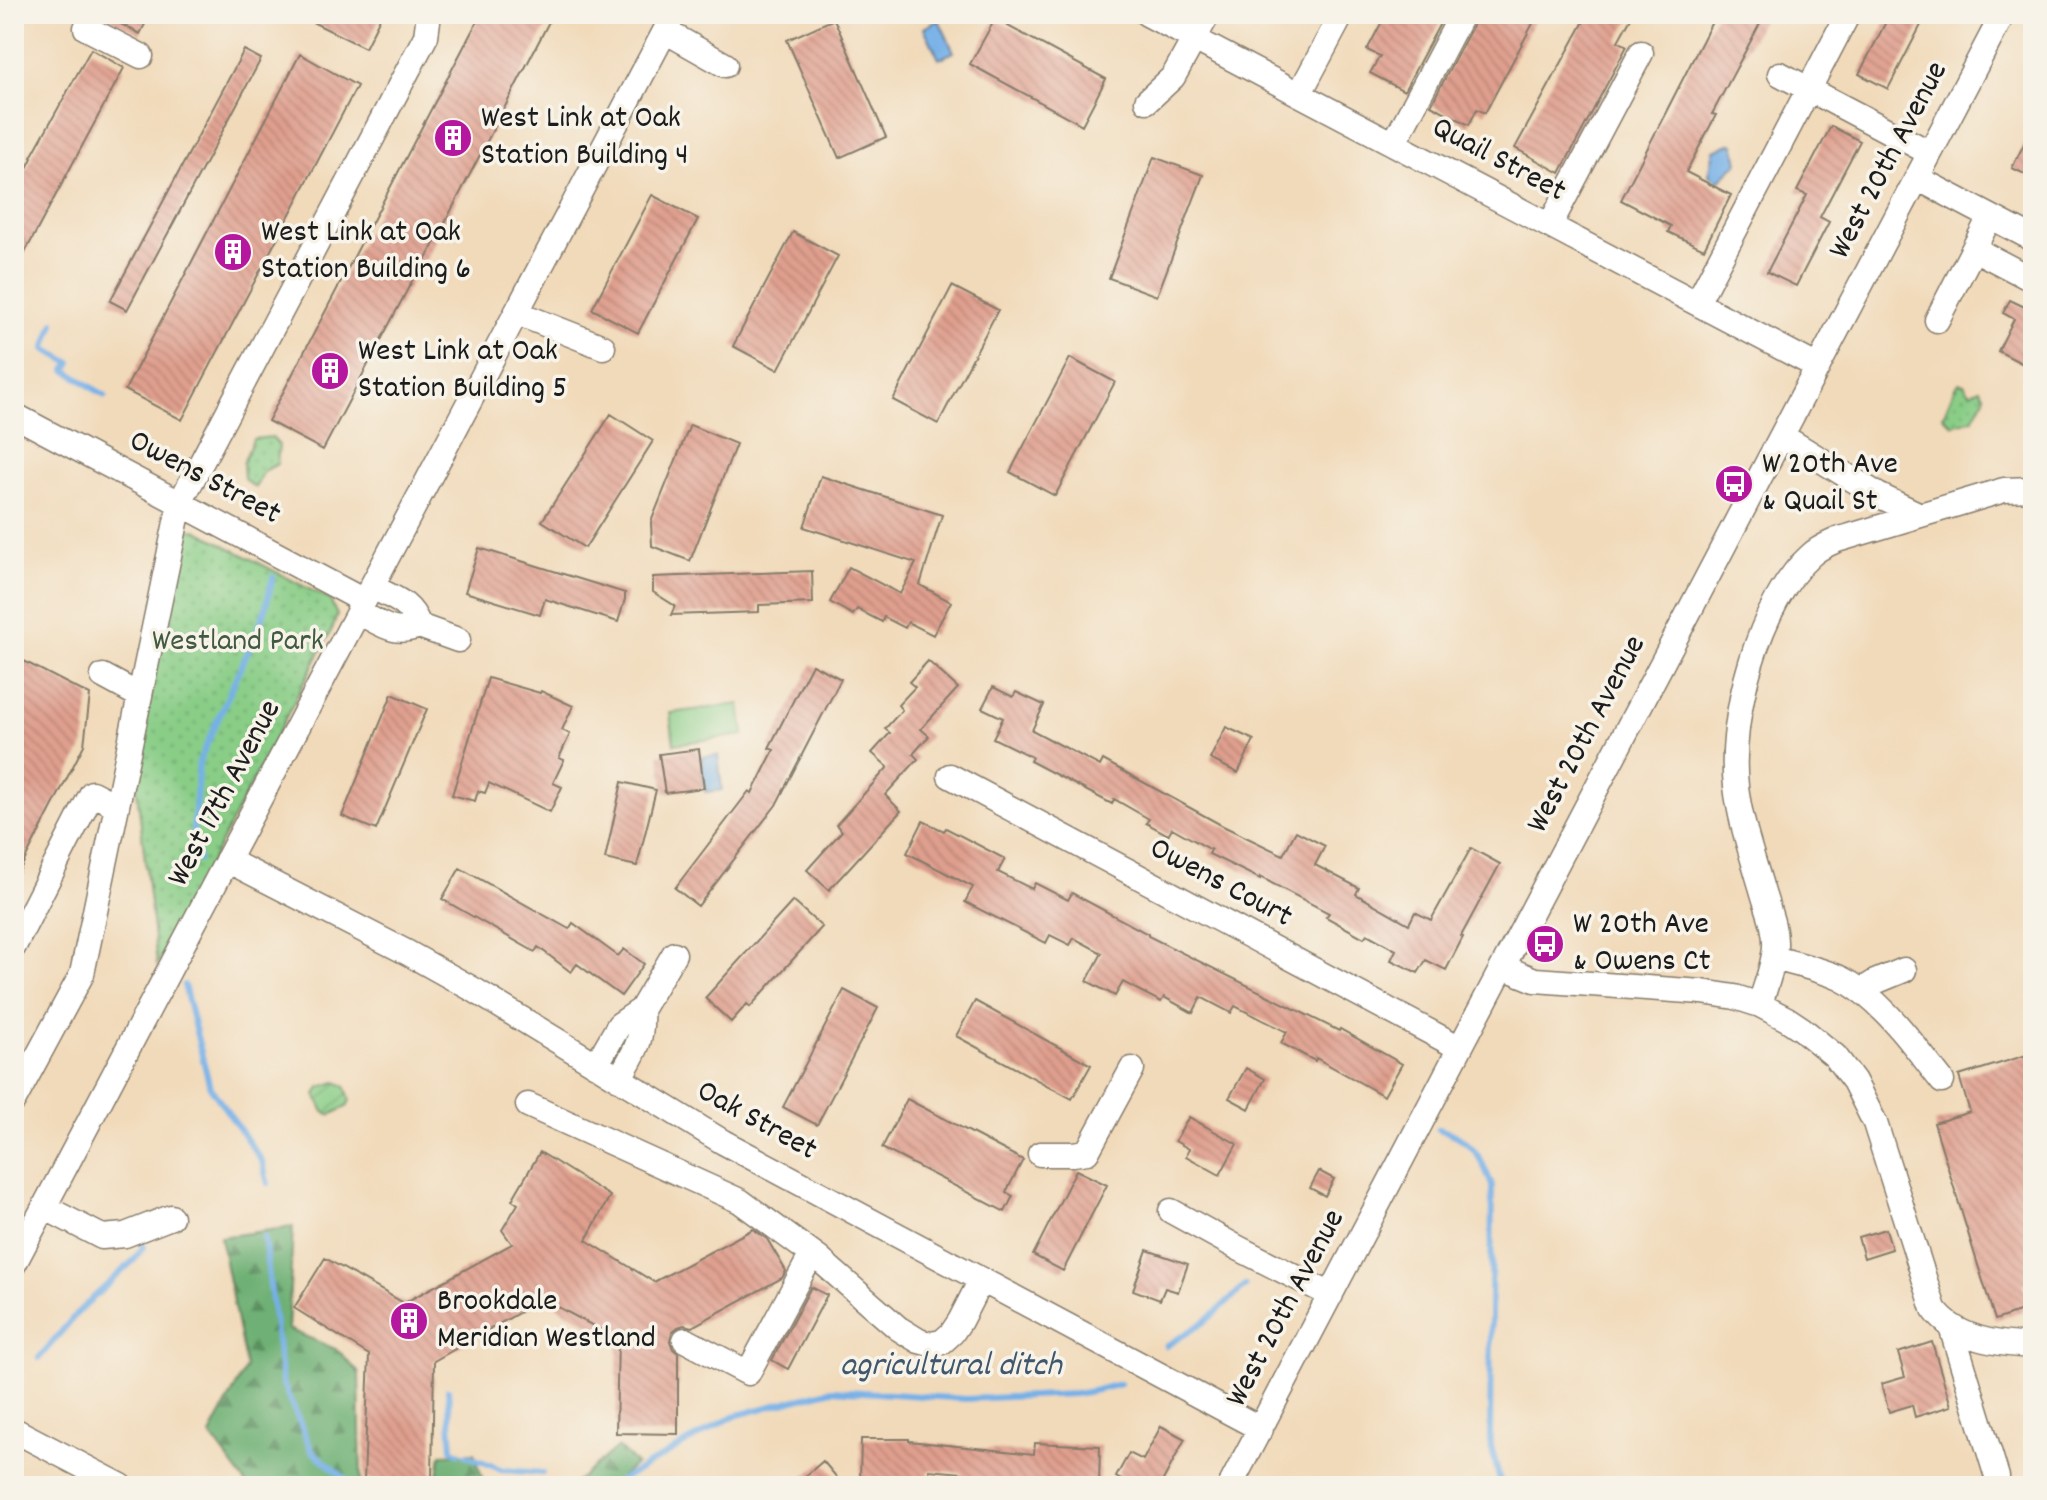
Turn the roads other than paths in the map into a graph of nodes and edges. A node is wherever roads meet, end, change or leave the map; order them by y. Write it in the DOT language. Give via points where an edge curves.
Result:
graph roads {
  1 [pos="429,14"];
  2 [pos="1147,14"];
  3 [pos="1208,14"];
  4 [pos="1342,14"];
  5 [pos="1462,14"];
  6 [pos="1848,14"];
  7 [pos="2003,14"];
  8 [pos="670,22"];
  9 [pos="86,28"];
  10 [pos="1194,39"];
  11 [pos="1641,53"];
  12 [pos="141,56"];
  13 [pos="725,65"];
  14 [pos="1780,74"];
  15 [pos="1808,89"];
  16 [pos="1300,93"];
  17 [pos="1147,101"];
  18 [pos="1394,143"];
  19 [pos="1930,153"];
  20 [pos="1917,178"];
  21 [pos="1990,217"];
  22 [pos="1550,225"];
  23 [pos="2033,239"];
  24 [pos="1974,249"];
  25 [pos="2033,280"];
  26 [pos="1697,303"];
  27 [pos="517,313"];
  28 [pos="1937,320"];
  29 [pos="603,347"];
  30 [pos="1818,367"];
  31 [pos="14,415"];
  32 [pos="1782,436"];
  33 [pos="2033,489"];
  34 [pos="180,503"];
  35 [pos="1920,515"];
  36 [pos="365,600"];
  37 [pos="458,640"];
  38 [pos="103,676"];
  39 [pos="140,696"];
  40 [pos="950,776"];
  41 [pos="117,806"];
  42 [pos="227,860"];
  43 [pos="14,946"];
  44 [pos="674,954"];
  45 [pos="1774,958"];
  46 [pos="1503,967"];
  47 [pos="1904,970"];
  48 [pos="1861,991"];
  49 [pos="1760,1005"];
  50 [pos="641,1010"];
  51 [pos="1460,1048"];
  52 [pos="596,1065"];
  53 [pos="1132,1069"];
  54 [pos="619,1079"];
  55 [pos="1942,1081"];
  56 [pos="14,1100"];
  57 [pos="528,1105"];
  58 [pos="1040,1154"];
  59 [pos="44,1207"];
  60 [pos="1171,1211"];
  61 [pos="171,1217"];
  62 [pos="812,1254"];
  63 [pos="14,1264"];
  64 [pos="981,1280"];
  65 [pos="1331,1295"];
  66 [pos="1951,1327"];
  67 [pos="685,1340"];
  68 [pos="2033,1346"];
  69 [pos="1261,1429"];
  70 [pos="14,1430"];
  71 [pos="1997,1477"];
  72 [pos="121,1486"];
  73 [pos="1230,1486"];
  1 -- 34 [label="street" via="426,36"];
  2 -- 10 [label="street, Quail Street"];
  3 -- 10 [label="street"];
  4 -- 16 [label="street"];
  5 -- 18 [label="street"];
  6 -- 15 [label="street"];
  7 -- 19 [label="street, West 20th Avenue"];
  8 -- 13 [label="street"];
  8 -- 27 [label="street, West 17th Avenue"];
  9 -- 12 [label="street"];
  10 -- 16 [label="street, Quail Street"];
  10 -- 17 [label="street" via="1173,77"];
  11 -- 22 [label="street"];
  14 -- 15 [label="street"];
  15 -- 19 [label="street"];
  15 -- 26 [label="street"];
  16 -- 18 [label="street, Quail Street"];
  18 -- 22 [label="street, Quail Street"];
  19 -- 20 [label="street, West 20th Avenue"];
  20 -- 21 [label="street"];
  20 -- 30 [label="street, West 20th Avenue"];
  21 -- 23 [label="street"];
  21 -- 24 [label="street"];
  22 -- 26 [label="street, Quail Street"];
  24 -- 25 [label="street"];
  24 -- 28 [label="street"];
  26 -- 30 [label="street, Quail Street"];
  27 -- 29 [label="street"];
  27 -- 36 [label="street, West 17th Avenue"];
  30 -- 32 [label="street, West 20th Avenue"];
  31 -- 34 [label="street, Owens Street"];
  32 -- 35 [label="street"];
  32 -- 46 [label="street, West 20th Avenue"];
  33 -- 35 [label="street" via="2004,490"];
  34 -- 36 [label="street, Owens Street"];
  34 -- 39 [label="street"];
  35 -- 45 [label="street" via="1837,540 1812,554 1791,578 1759,637 1739,720 1736,785 1772,922"];
  36 -- 37 [label="street, Owens Street" via="398,631 419,626"];
  36 -- 42 [label="street, West 17th Avenue"];
  38 -- 39 [label="street"];
  39 -- 41 [label="street"];
  40 -- 51 [label="street, Owens Court"];
  41 -- 43 [label="street" via="92,793"];
  41 -- 56 [label="street" via="82,974"];
  42 -- 52 [label="street, Oak Street" via="408,953"];
  42 -- 59 [label="street, West 17th Avenue"];
  44 -- 50 [label="street"];
  45 -- 48 [label="street" via="1831,974"];
  45 -- 49 [label="street"];
  46 -- 49 [label="street" via="1535,980 1702,992"];
  46 -- 51 [label="street, West 20th Avenue"];
  47 -- 48 [label="street"];
  48 -- 55 [label="street"];
  49 -- 66 [label="street" via="1819,1042 1854,1081 1875,1123 1934,1309"];
  50 -- 52 [label="street" via="619,1025"];
  50 -- 54 [label="street" via="638,1045"];
  51 -- 65 [label="street, West 20th Avenue"];
  52 -- 54 [label="street, Oak Street"];
  53 -- 58 [label="street" via="1087,1152"];
  54 -- 64 [label="street, Oak Street" via="723,1142"];
  57 -- 62 [label="street" via="740,1201"];
  59 -- 61 [label="street" via="102,1237 125,1235"];
  59 -- 63 [label="street, West 17th Avenue"];
  60 -- 65 [label="street"];
  62 -- 64 [label="street" via="898,1328 930,1344 952,1333"];
  62 -- 67 [label="street" via="748,1373"];
  64 -- 69 [label="street, Oak Street"];
  65 -- 69 [label="street, West 20th Avenue"];
  66 -- 68 [label="street" via="1982,1339"];
  66 -- 71 [label="street"];
  69 -- 73 [label="street, West 20th Avenue"];
  70 -- 72 [label="street"];
}
